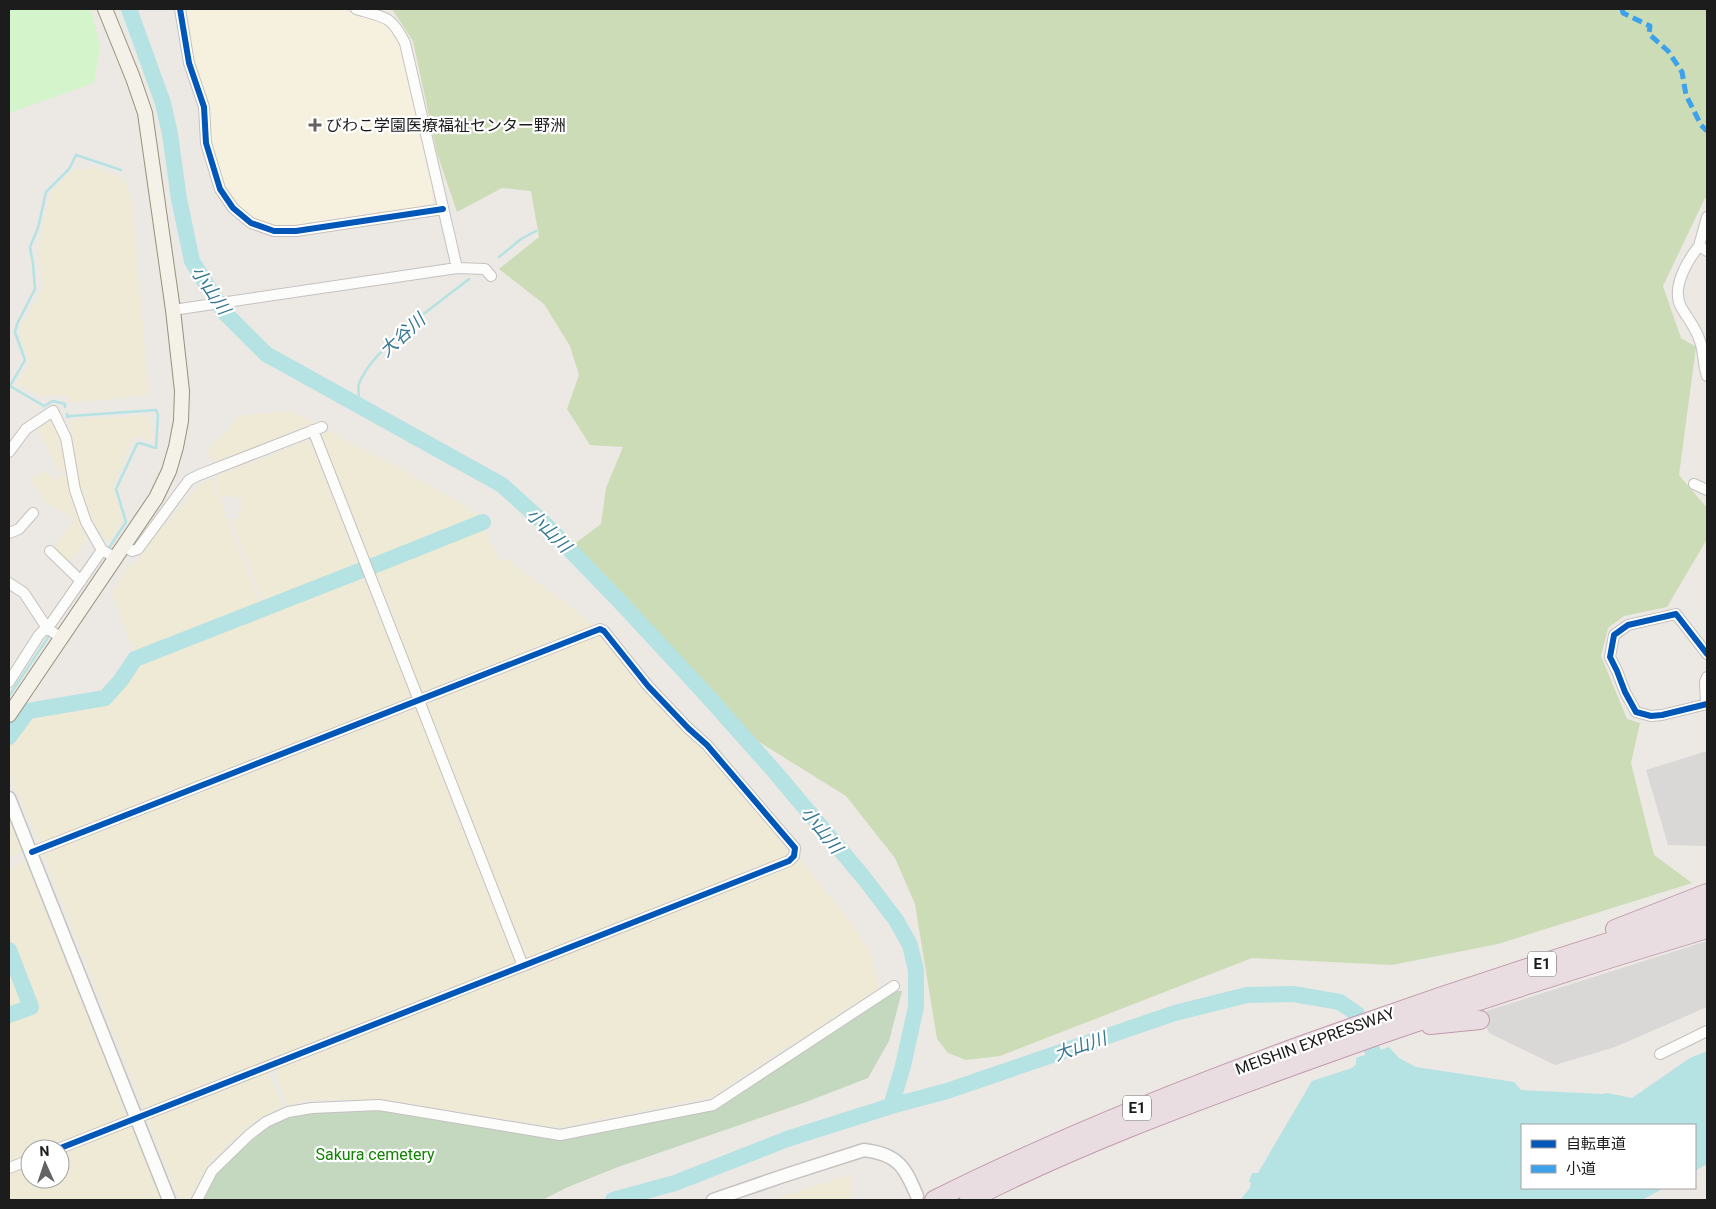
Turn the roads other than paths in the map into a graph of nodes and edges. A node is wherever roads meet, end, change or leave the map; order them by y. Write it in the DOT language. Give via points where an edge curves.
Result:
graph roads {
  1 [pos="105,9"];
  2 [pos="180,9"];
  3 [pos="356,9"];
  4 [pos="443,209"];
  5 [pos="1707,217"];
  6 [pos="1703,248"];
  7 [pos="456,268"];
  8 [pos="491,276"];
  9 [pos="173,310"];
  10 [pos="1707,376"];
  11 [pos="9,452"];
  12 [pos="1694,484"];
  13 [pos="1707,490"];
  14 [pos="33,513"];
  15 [pos="9,533"];
  16 [pos="124,546"];
  17 [pos="102,550"];
  18 [pos="50,551"];
  19 [pos="116,558"];
  20 [pos="81,581"];
  21 [pos="9,583"];
  22 [pos="47,628"];
  23 [pos="61,638"];
  24 [pos="1707,654"];
  25 [pos="1707,677"];
  26 [pos="9,682"];
  27 [pos="419,700"];
  28 [pos="1707,704"];
  29 [pos="9,714"];
  30 [pos="9,798"];
  31 [pos="32,852"];
  32 [pos="1707,893"];
  33 [pos="1707,912"];
  34 [pos="1707,929"];
  35 [pos="523,966"];
  36 [pos="894,986"];
  37 [pos="1464,989"];
  38 [pos="1480,1020"];
  39 [pos="1381,1026"];
  40 [pos="1707,1031"];
  41 [pos="1348,1037"];
  42 [pos="1660,1054"];
  43 [pos="136,1118"];
  44 [pos="70,1144"];
  45 [pos="916,1196"];
  46 [pos="169,1200"];
  47 [pos="197,1200"];
  48 [pos="713,1200"];
  49 [pos="934,1200"];
  50 [pos="969,1200"];
  1 -- 9 [label="main road" via="144,113"];
  2 -- 4 [label="street" via="189,63 204,107 206,143 220,189 233,208 251,223 274,231 296,231"];
  3 -- 4 [label="street" via="385,17 396,25 405,42"];
  4 -- 7 [label="street"];
  5 -- 6 [label="street"];
  6 -- 10 [label="street" via="1689,258 1679,286 1680,305 1694,326"];
  7 -- 8 [label="street" via="485,269"];
  7 -- 9 [label="street"];
  9 -- 16 [label="main road" via="182,391 176,447 156,498"];
  11 -- 17 [label="street" via="26,429 53,411 66,438 80,507"];
  12 -- 13 [label="street"];
  14 -- 15 [label="street" via="19,528"];
  16 -- 19 [label="main road"];
  16 -- 27 [label="street" via="132,550 138,548 189,480 317,428"];
  17 -- 19 [label="street"];
  17 -- 20 [label="street"];
  18 -- 20 [label="street"];
  19 -- 23 [label="main road"];
  20 -- 22 [label="street"];
  21 -- 22 [label="street" via="24,593"];
  22 -- 23 [label="street"];
  22 -- 26 [label="street" via="39,635"];
  23 -- 29 [label="main road"];
  24 -- 28 [label="street" via="1676,614 1628,625 1614,635 1610,657 1636,712 1662,715"];
  25 -- 28 [label="street"];
  27 -- 31 [label="street"];
  27 -- 35 [label="street"];
  27 -- 35 [label="street" via="600,629 648,686 707,744 795,848 789,861"];
  30 -- 31 [label="street"];
  31 -- 43 [label="street"];
  32 -- 37 [label="highway"];
  33 -- 37 [label="highway, MEISHIN EXPRESSWAY / E1"];
  34 -- 39 [label="highway, MEISHIN EXPRESSWAY / E1" via="1488,997"];
  35 -- 43 [label="street"];
  36 -- 47 [label="street" via="713,1105 560,1134 379,1104 288,1112 266,1122 249,1135 212,1171"];
  37 -- 39 [label="highway, MEISHIN EXPRESSWAY / E1"];
  38 -- 39 [label="highway" via="1415,1027"];
  39 -- 41 [label="highway, MEISHIN EXPRESSWAY / E1"];
  40 -- 42 [label="street"];
  41 -- 49 [label="highway, MEISHIN EXPRESSWAY / E1" via="1112,1118"];
  41 -- 50 [label="highway, MEISHIN EXPRESSWAY / E1" via="1242,1084 1119,1132"];
  43 -- 44 [label="street"];
  43 -- 46 [label="street"];
  45 -- 48 [label="street" via="899,1164 890,1157 864,1150"];
}
